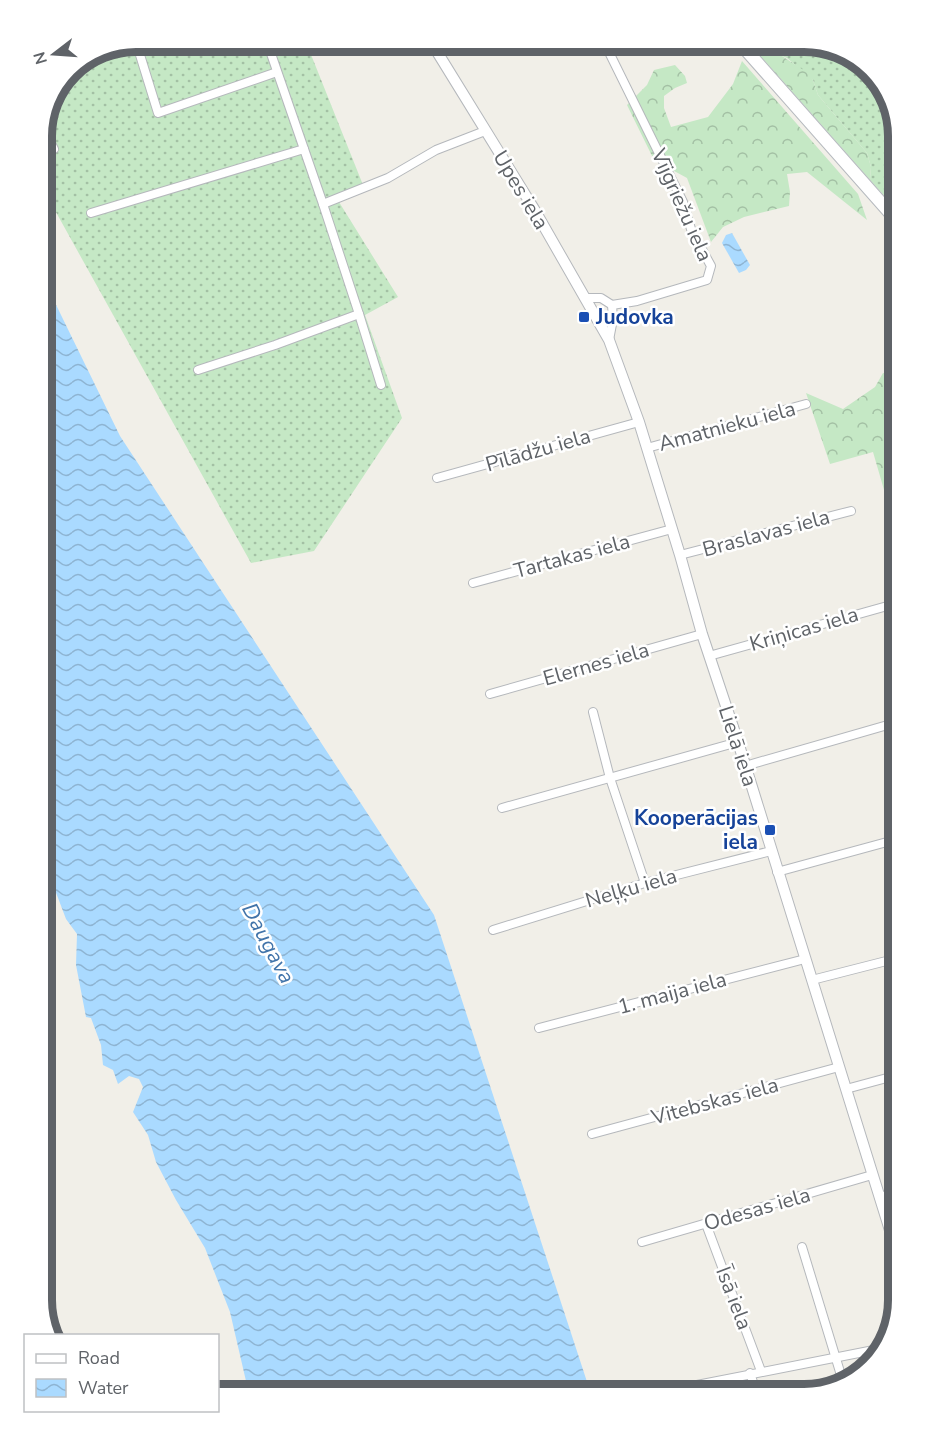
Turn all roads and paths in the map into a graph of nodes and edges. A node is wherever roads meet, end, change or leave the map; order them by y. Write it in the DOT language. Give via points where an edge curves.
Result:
graph roads {
  1 [pos="139,52"];
  2 [pos="270,52"];
  3 [pos="436,52"];
  4 [pos="609,53"];
  5 [pos="749,53"];
  6 [pos="277,72"];
  7 [pos="485,131"];
  8 [pos="303,149"];
  9 [pos="323,204"];
  10 [pos="888,211"];
  11 [pos="91,213"];
  12 [pos="585,298"];
  13 [pos="612,305"];
  14 [pos="359,314"];
  15 [pos="609,340"];
  16 [pos="198,370"];
  17 [pos="381,385"];
  18 [pos="806,404"];
  19 [pos="639,422"];
  20 [pos="647,448"];
  21 [pos="436,478"];
  22 [pos="851,511"];
  23 [pos="672,529"];
  24 [pos="680,555"];
  25 [pos="473,583"];
  26 [pos="888,606"];
  27 [pos="702,634"];
  28 [pos="709,656"];
  29 [pos="490,694"];
  30 [pos="592,712"];
  31 [pos="888,725"];
  32 [pos="738,741"];
  33 [pos="745,766"];
  34 [pos="610,778"];
  35 [pos="501,808"];
  36 [pos="888,842"];
  37 [pos="771,851"];
  38 [pos="777,872"];
  39 [pos="645,883"];
  40 [pos="493,930"];
  41 [pos="805,959"];
  42 [pos="888,961"];
  43 [pos="812,980"];
  44 [pos="539,1028"];
  45 [pos="838,1067"];
  46 [pos="888,1078"];
  47 [pos="846,1089"];
  48 [pos="592,1134"];
  49 [pos="872,1175"];
  50 [pos="888,1195"];
  51 [pos="879,1197"];
  52 [pos="706,1224"];
  53 [pos="888,1225"];
  54 [pos="642,1242"];
  55 [pos="802,1247"];
  56 [pos="870,1351"];
  57 [pos="835,1357"];
  58 [pos="761,1371"];
  59 [pos="750,1373"];
  60 [pos="841,1375"];
  61 [pos="702,1384"];
  62 [pos="754,1384"];
  1 -- 6 [label="street" via="158,113"];
  2 -- 6 [label="street"];
  3 -- 7 [label="street, Upes iela"];
  4 -- 13 [label="street, Vījgriežu iela" via="711,266 707,280"];
  5 -- 10 [label="main road"];
  6 -- 8 [label="street"];
  7 -- 9 [label="street"];
  7 -- 12 [label="street, Upes iela"];
  8 -- 9 [label="street"];
  8 -- 11 [label="street"];
  9 -- 14 [label="street"];
  12 -- 13 [label="street" via="601,298"];
  12 -- 15 [label="street, Upes iela"];
  13 -- 15 [label="street"];
  14 -- 16 [label="street"];
  14 -- 17 [label="street"];
  15 -- 19 [label="street, Lielā iela"];
  18 -- 20 [label="street, Amatnieku iela"];
  19 -- 20 [label="street, Lielā iela"];
  19 -- 21 [label="street, Pīlādžu iela"];
  20 -- 23 [label="street, Lielā iela"];
  22 -- 24 [label="street, Braslavas iela"];
  23 -- 24 [label="street, Lielā iela"];
  23 -- 25 [label="street, Tartakas iela"];
  24 -- 27 [label="street, Lielā iela"];
  26 -- 28 [label="street, Kriņicas iela"];
  27 -- 28 [label="street, Lielā iela"];
  27 -- 29 [label="street, Elernes iela"];
  28 -- 32 [label="street, Lielā iela"];
  30 -- 34 [label="street"];
  31 -- 33 [label="street"];
  32 -- 33 [label="street, Lielā iela"];
  32 -- 34 [label="street"];
  33 -- 37 [label="street, Lielā iela"];
  34 -- 35 [label="street"];
  34 -- 39 [label="street"];
  36 -- 38 [label="street"];
  37 -- 38 [label="street, Lielā iela"];
  37 -- 39 [label="street, Neļķu iela"];
  38 -- 41 [label="street, Lielā iela"];
  39 -- 40 [label="street, Neļķu iela"];
  41 -- 43 [label="street, Lielā iela"];
  41 -- 44 [label="street, 1. maija iela"];
  42 -- 43 [label="street"];
  43 -- 45 [label="street, Lielā iela"];
  45 -- 47 [label="street, Lielā iela"];
  45 -- 48 [label="street, Vitebskas iela"];
  46 -- 47 [label="street"];
  47 -- 49 [label="street, Lielā iela"];
  49 -- 51 [label="street, Lielā iela"];
  49 -- 52 [label="street, Odesas iela"];
  50 -- 51 [label="street"];
  51 -- 53 [label="street, Lielā iela"];
  52 -- 54 [label="street, Odesas iela"];
  52 -- 58 [label="street, Īsā iela"];
  55 -- 57 [label="street"];
  56 -- 57 [label="street"];
  57 -- 58 [label="street"];
  57 -- 60 [label="street"];
  58 -- 59 [label="street"];
  59 -- 61 [label="street"];
  59 -- 62 [label="street"];
}
